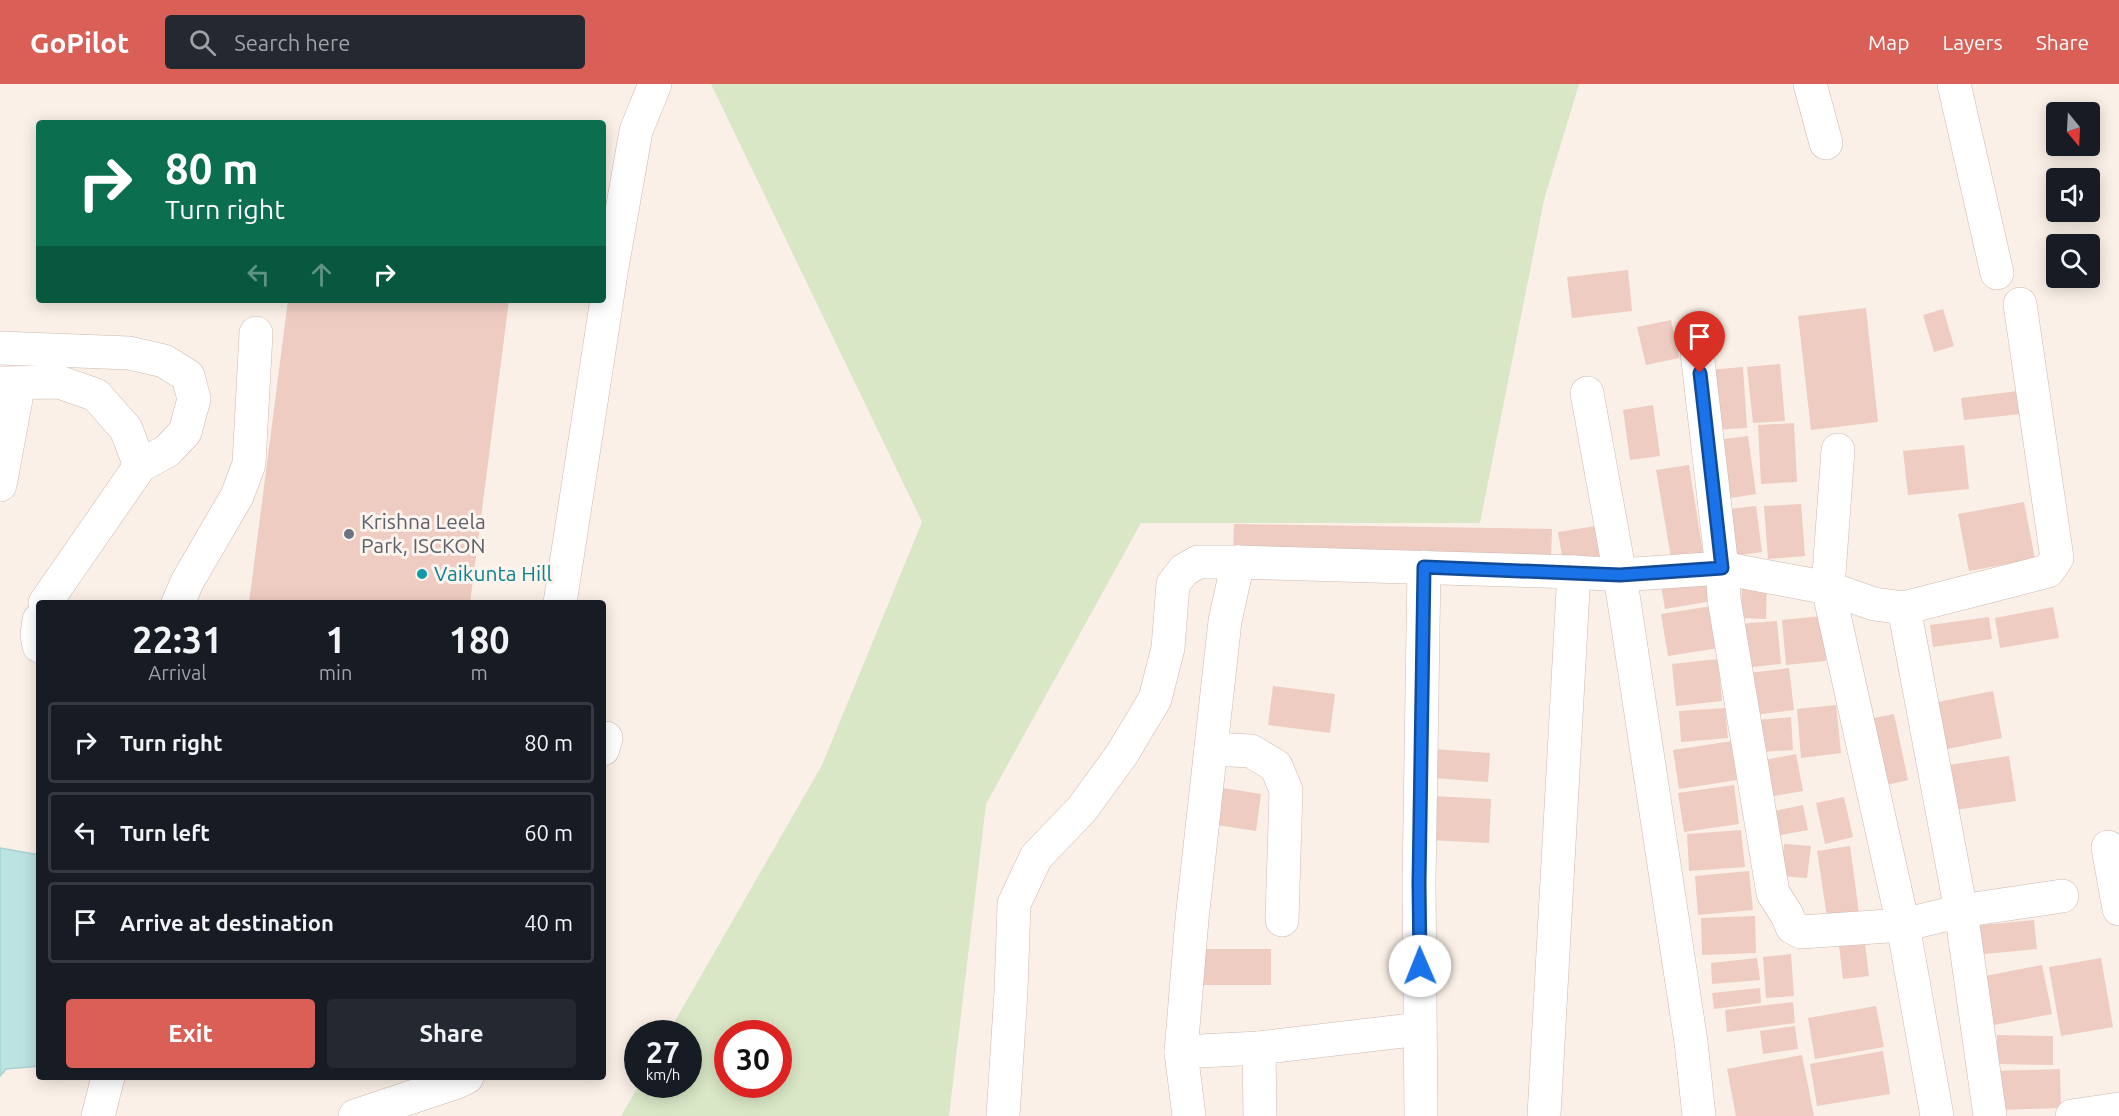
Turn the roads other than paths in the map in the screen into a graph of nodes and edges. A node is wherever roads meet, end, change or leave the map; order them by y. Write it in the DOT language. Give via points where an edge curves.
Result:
graph roads {
  1 [pos="655,84"];
  2 [pos="1810,84"];
  3 [pos="1954,84"];
  4 [pos="1826,143"];
  5 [pos="1998,273"];
  6 [pos="2020,304"];
  7 [pos="256,333"];
  8 [pos="0,348"];
  9 [pos="1697,352"];
  10 [pos="9,383"];
  11 [pos="1587,393"];
  12 [pos="1839,450"];
  13 [pos="140,466"];
  14 [pos="0,485"];
  15 [pos="1238,562"];
  16 [pos="1424,567"];
  17 [pos="1722,568"];
  18 [pos="1574,572"];
  19 [pos="1620,575"];
  20 [pos="1828,588"];
  21 [pos="47,600"];
  22 [pos="179,600"];
  23 [pos="560,600"];
  24 [pos="1904,608"];
  25 [pos="1211,749"];
  26 [pos="2108,847"];
  27 [pos="2062,896"];
  28 [pos="2119,909"];
  29 [pos="1961,911"];
  30 [pos="1282,920"];
  31 [pos="1903,925"];
  32 [pos="1420,1029"];
  33 [pos="1259,1048"];
  34 [pos="1181,1052"];
  35 [pos="107,1080"];
  36 [pos="461,1080"];
  37 [pos="2119,1109"];
  38 [pos="98,1116"];
  39 [pos="355,1116"];
  40 [pos="1003,1116"];
  41 [pos="1189,1116"];
  42 [pos="1260,1116"];
  43 [pos="1421,1116"];
  44 [pos="1544,1116"];
  45 [pos="1699,1116"];
  46 [pos="1937,1116"];
  47 [pos="1990,1116"];
  48 [pos="2072,1116"];
  1 -- 23 [label="street" via="636,131"];
  2 -- 4 [label="street"];
  3 -- 5 [label="street"];
  6 -- 24 [label="street" via="2057,558 2048,571"];
  7 -- 22 [label="street" via="249,464 237,496"];
  8 -- 13 [label="street" via="129,353 165,361 188,376 194,399 185,432 167,451"];
  9 -- 17 [label="street"];
  10 -- 13 [label="street" via="59,382 96,395 126,429"];
  10 -- 14 [label="street"];
  11 -- 19 [label="street"];
  12 -- 20 [label="street"];
  13 -- 21 [label="street"];
  15 -- 16 [label="street"];
  15 -- 25 [label="street" via="1226,621"];
  15 -- 40 [label="street" via="1198,562 1184,570 1173,584 1168,648 1155,699 1083,809 1036,857 1014,904"];
  16 -- 18 [label="street"];
  16 -- 32 [label="street"];
  17 -- 19 [label="street"];
  17 -- 20 [label="street"];
  17 -- 31 [label="street" via="1773,893 1792,927 1801,932"];
  18 -- 19 [label="street"];
  18 -- 44 [label="street"];
  19 -- 45 [label="street"];
  20 -- 24 [label="street" via="1874,604"];
  20 -- 31 [label="street"];
  24 -- 29 [label="street"];
  25 -- 30 [label="street" via="1251,751 1276,766 1286,790"];
  25 -- 34 [label="street"];
  26 -- 28 [label="street"];
  27 -- 29 [label="street"];
  29 -- 31 [label="street"];
  29 -- 47 [label="street"];
  31 -- 46 [label="street"];
  32 -- 33 [label="street"];
  32 -- 43 [label="street"];
  33 -- 34 [label="street"];
  33 -- 42 [label="street"];
  34 -- 41 [label="street"];
  35 -- 38 [label="street"];
  36 -- 39 [label="street"];
  37 -- 48 [label="street"];
}
